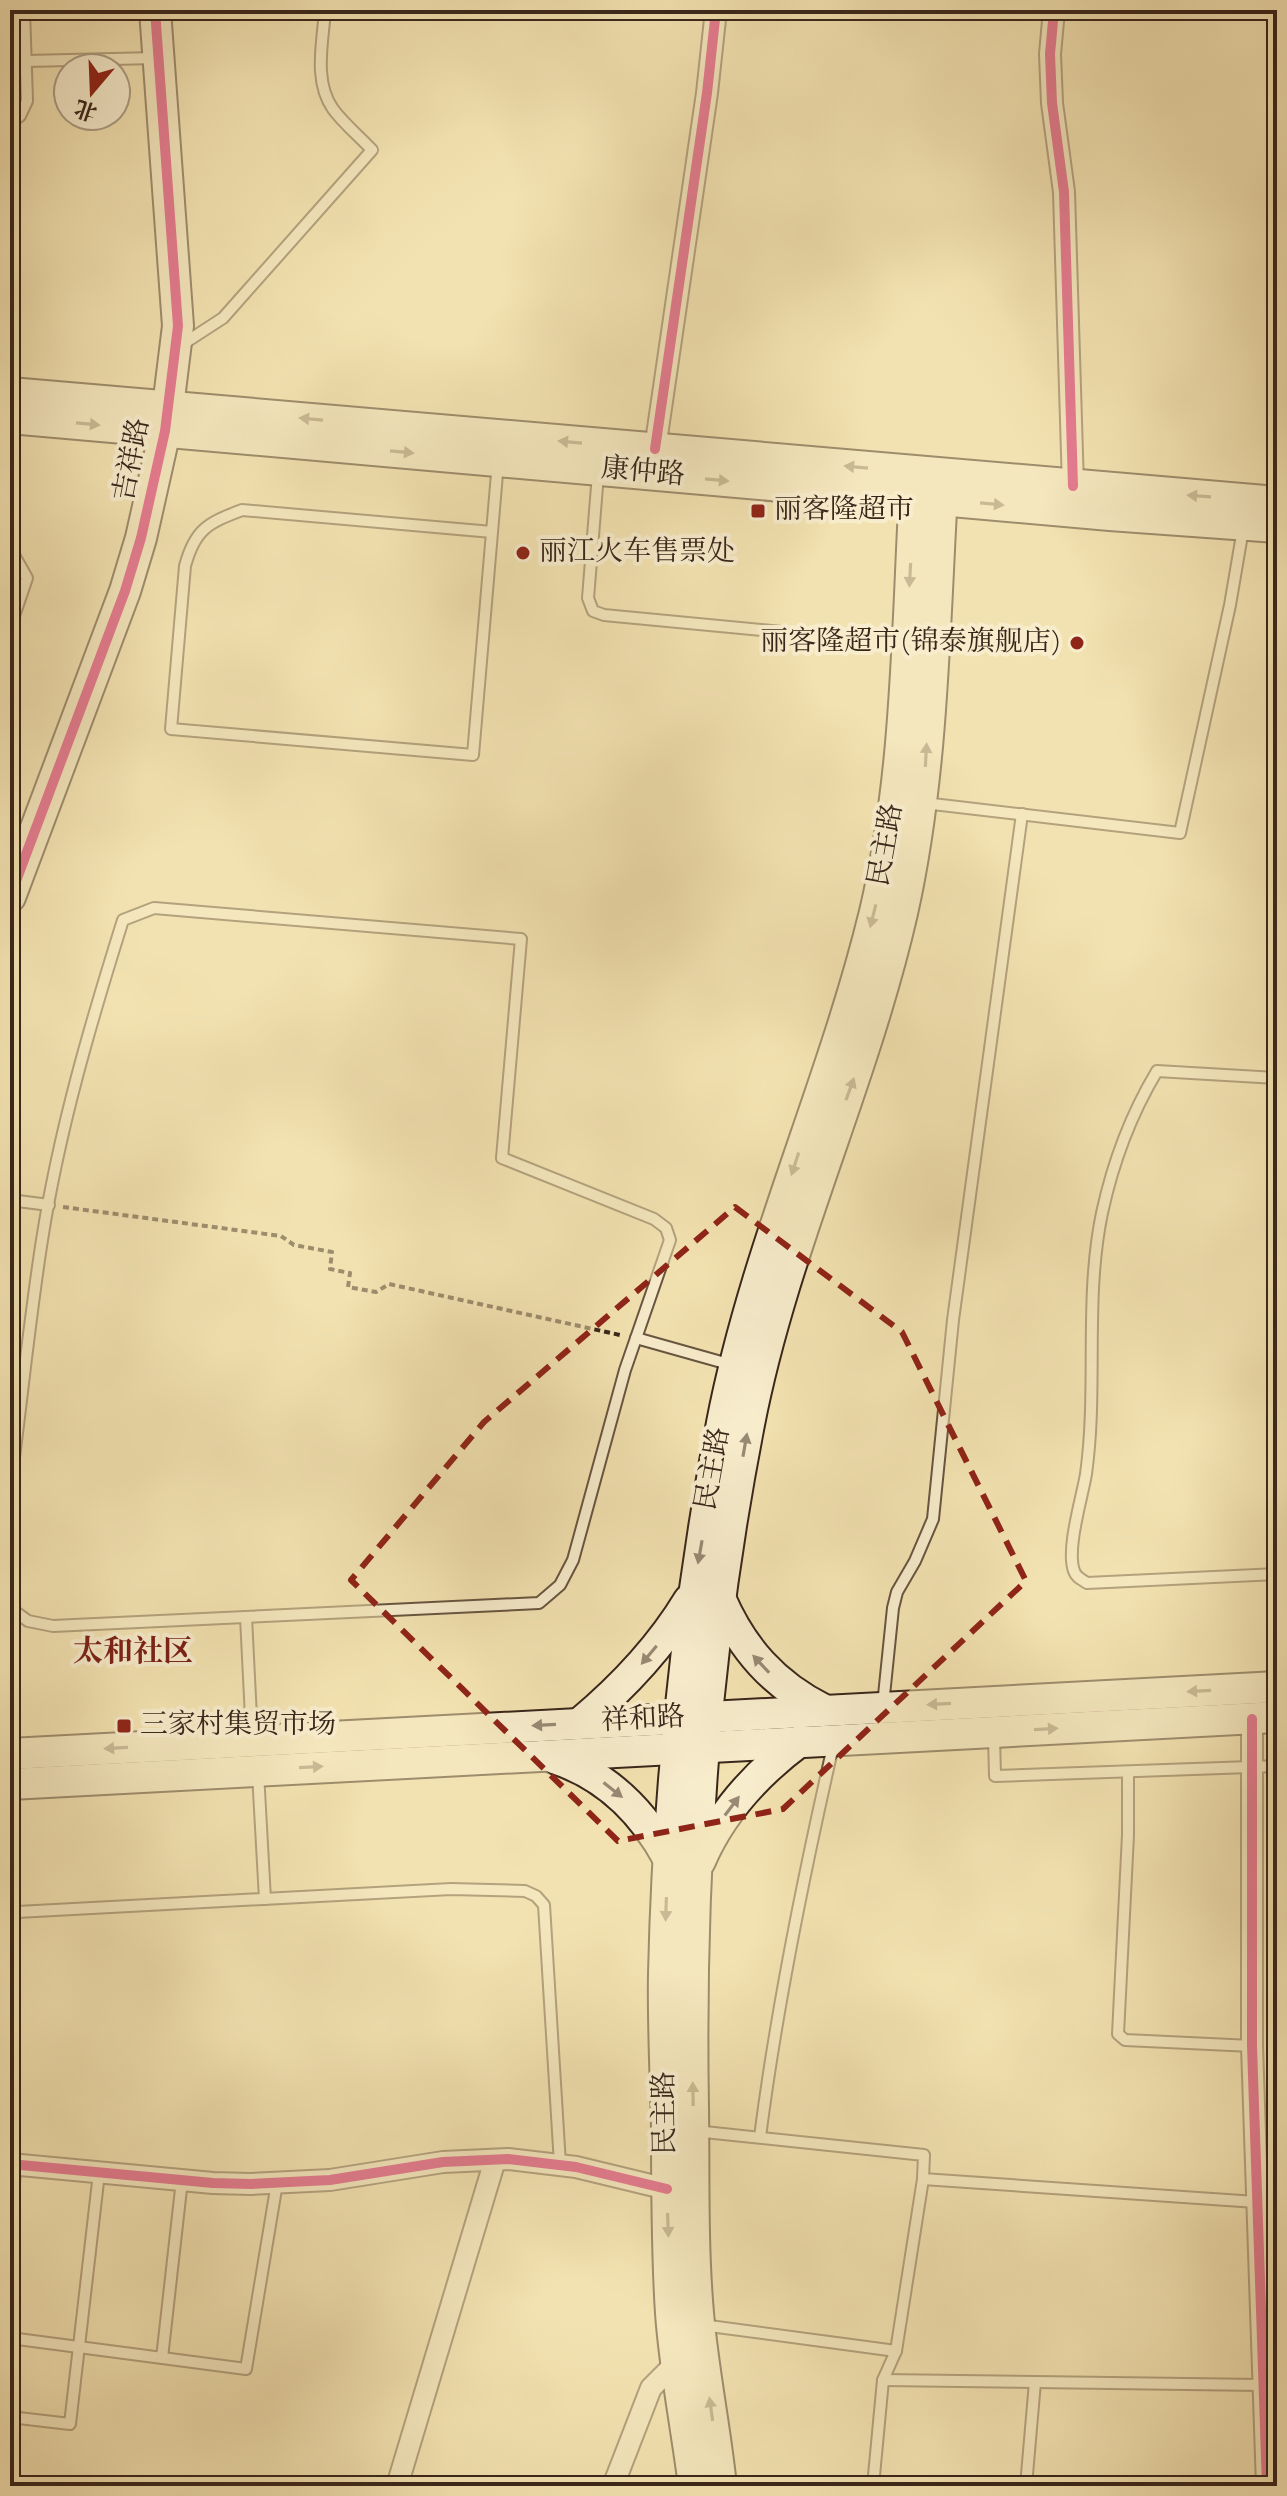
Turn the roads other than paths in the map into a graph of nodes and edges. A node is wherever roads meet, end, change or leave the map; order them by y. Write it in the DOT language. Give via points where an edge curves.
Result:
graph roads {
  1 [pos="24,10"];
  2 [pos="155,10"];
  3 [pos="325,10"];
  4 [pos="716,10"];
  5 [pos="1054,10"];
  6 [pos="158,58"];
  7 [pos="26,61"];
  8 [pos="10,123"];
  9 [pos="175,348"];
  10 [pos="10,393"];
  11 [pos="10,418"];
  12 [pos="166,419"];
  13 [pos="655,449"];
  14 [pos="498,460"];
  15 [pos="598,469"];
  16 [pos="929,486"];
  17 [pos="1073,486"];
  18 [pos="1277,502"];
  19 [pos="1244,524"];
  20 [pos="1277,527"];
  21 [pos="492,532"];
  22 [pos="10,548"];
  23 [pos="10,628"];
  24 [pos="782,632"];
  25 [pos="922,802"];
  26 [pos="1022,814"];
  27 [pos="22,831"];
  28 [pos="10,897"];
  29 [pos="1277,1078"];
  30 [pos="10,1200"];
  31 [pos="49,1205"];
  32 [pos="636,1338"];
  33 [pos="734,1365"];
  34 [pos="10,1489"];
  35 [pos="1277,1574"];
  36 [pos="707,1595"];
  37 [pos="10,1608"];
  38 [pos="246,1617"];
  39 [pos="1277,1687"];
  40 [pos="883,1707"];
  41 [pos="824,1710"];
  42 [pos="1265,1718"];
  43 [pos="580,1723"];
  44 [pos="994,1731"];
  45 [pos="691,1732"];
  46 [pos="834,1740"];
  47 [pos="800,1741"];
  48 [pos="10,1754"];
  49 [pos="544,1754"];
  50 [pos="255,1755"];
  51 [pos="1277,1766"];
  52 [pos="1253,1767"];
  53 [pos="1128,1772"];
  54 [pos="10,1784"];
  55 [pos="668,1858"];
  56 [pos="694,1874"];
  57 [pos="265,1899"];
  58 [pos="10,1917"];
  59 [pos="1252,2046"];
  60 [pos="693,2130"];
  61 [pos="760,2137"];
  62 [pos="495,2160"];
  63 [pos="13,2164"];
  64 [pos="560,2164"];
  65 [pos="99,2173"];
  66 [pos="923,2179"];
  67 [pos="182,2180"];
  68 [pos="277,2183"];
  69 [pos="667,2189"];
  70 [pos="1256,2202"];
  71 [pos="10,2216"];
  72 [pos="1268,2311"];
  73 [pos="699,2324"];
  74 [pos="10,2338"];
  75 [pos="79,2347"];
  76 [pos="896,2351"];
  77 [pos="162,2358"];
  78 [pos="678,2361"];
  79 [pos="883,2380"];
  80 [pos="1035,2382"];
  81 [pos="1262,2385"];
  82 [pos="10,2417"];
  83 [pos="397,2486"];
  84 [pos="613,2486"];
  85 [pos="694,2486"];
  86 [pos="721,2486"];
  87 [pos="873,2486"];
  88 [pos="1026,2486"];
  89 [pos="1267,2486"];
  1 -- 7 [label="lane"];
  2 -- 6 [label="main road, 吉祥路"];
  3 -- 9 [label="lane" via="324,89 332,108 372,150 223,318"];
  4 -- 13 [label="street"];
  5 -- 17 [label="street" via="1050,66 1064,192"];
  6 -- 7 [label="lane"];
  6 -- 9 [label="main road, 吉祥路" via="178,326"];
  7 -- 8 [label="lane" via="26,107"];
  9 -- 12 [label="main road, 吉祥路"];
  10 -- 12 [label="main road, 康仲路"];
  11 -- 12 [label="main road, 康仲路, one-way"];
  13 -- 12 [label="main road, 康仲路, one-way"];
  12 -- 14 [label="main road, 康仲路, one-way"];
  12 -- 27 [label="main road, 吉祥路" via="125,591"];
  16 -- 13 [label="main road, 康仲路, one-way"];
  14 -- 15 [label="main road, 康仲路"];
  14 -- 21 [label="lane"];
  15 -- 16 [label="main road, 康仲路, one-way"];
  15 -- 24 [label="lane" via="588,598 593,611"];
  16 -- 17 [label="main road, 康仲路"];
  16 -- 19 [label="main road, 康仲路, one-way"];
  25 -- 16 [label="main road, 民主路, one-way"];
  16 -- 33 [label="main road, 民主路, one-way" via="898,776 875,912"];
  18 -- 17 [label="main road, 康仲路, one-way"];
  19 -- 20 [label="main road, 康仲路"];
  19 -- 26 [label="lane" via="1180,833"];
  21 -- 21 [label="lane" via="473,755 171,729 185,566 190,546 206,525 242,510"];
  22 -- 23 [label="lane" via="27,578"];
  25 -- 26 [label="lane"];
  36 -- 25 [label="main road, 民主路, one-way" via="794,1251 873,1019 901,918"];
  26 -- 40 [label="lane" via="953,1320 933,1519 897,1592"];
  27 -- 28 [label="main road, 吉祥路"];
  29 -- 35 [label="lane" via="1157,1071 1126,1131 1113,1167 1096,1255 1089,1440 1073,1568 1087,1583"];
  30 -- 31 [label="lane"];
  31 -- 32 [label="lane" via="82,1057 123,920 154,908 521,939 502,1158 666,1228 670,1240"];
  31 -- 34 [label="lane"];
  32 -- 33 [label="lane"];
  32 -- 38 [label="lane" via="573,1560 539,1603"];
  33 -- 36 [label="main road, 民主路, one-way"];
  41 -- 36 [label="main road, one-way" via="789,1690 760,1664"];
  36 -- 43 [label="main road, one-way"];
  36 -- 45 [label="main road, 民主路"];
  37 -- 38 [label="lane" via="28,1621 53,1626"];
  38 -- 50 [label="lane"];
  39 -- 40 [label="main road, 祥和路, one-way"];
  40 -- 41 [label="main road, 祥和路"];
  41 -- 45 [label="main road, 祥和路"];
  44 -- 42 [label="main road, 祥和路, one-way"];
  42 -- 52 [label="street"];
  43 -- 45 [label="main road, 祥和路"];
  43 -- 50 [label="main road, 祥和路, one-way"];
  44 -- 46 [label="main road, 祥和路"];
  44 -- 53 [label="lane" via="995,1776"];
  45 -- 47 [label="main road, 祥和路"];
  45 -- 49 [label="main road, 祥和路"];
  45 -- 55 [label="main road, 民主路"];
  45 -- 56 [label="main road, 民主路"];
  46 -- 47 [label="main road, 祥和路"];
  46 -- 61 [label="lane" via="793,1923"];
  56 -- 47 [label="main road, one-way" via="730,1808"];
  50 -- 48 [label="main road, 祥和路, one-way"];
  50 -- 49 [label="main road, 祥和路, one-way"];
  49 -- 55 [label="main road, one-way" via="588,1772 617,1792 643,1817"];
  50 -- 54 [label="main road, 祥和路"];
  50 -- 57 [label="lane"];
  51 -- 52 [label="lane"];
  52 -- 53 [label="lane"];
  52 -- 59 [label="street"];
  53 -- 59 [label="lane" via="1118,2034 1125,2040"];
  55 -- 69 [label="main road, 民主路, one-way"];
  60 -- 56 [label="main road, 民主路, one-way"];
  57 -- 58 [label="lane" via="17,1912"];
  57 -- 64 [label="lane" via="451,1889 525,1891 536,1896 544,1905"];
  59 -- 70 [label="street"];
  60 -- 61 [label="lane"];
  60 -- 73 [label="main road, 民主路"];
  61 -- 66 [label="lane" via="924,2155"];
  62 -- 64 [label="street"];
  62 -- 68 [label="street"];
  62 -- 83 [label="street"];
  63 -- 65 [label="street"];
  63 -- 71 [label="lane"];
  64 -- 69 [label="street"];
  65 -- 67 [label="street"];
  65 -- 75 [label="lane"];
  66 -- 70 [label="lane"];
  66 -- 76 [label="lane"];
  67 -- 68 [label="street"];
  67 -- 77 [label="lane"];
  68 -- 77 [label="lane" via="246,2369"];
  69 -- 78 [label="main road, 民主路, one-way" via="671,2317"];
  70 -- 72 [label="street"];
  72 -- 81 [label="street"];
  73 -- 76 [label="lane"];
  86 -- 73 [label="main road, 民主路, one-way"];
  74 -- 75 [label="lane"];
  75 -- 77 [label="lane"];
  75 -- 82 [label="lane" via="70,2424"];
  76 -- 79 [label="lane"];
  78 -- 84 [label="street" via="651,2388"];
  78 -- 85 [label="main road, 民主路"];
  79 -- 80 [label="lane"];
  79 -- 87 [label="lane"];
  80 -- 81 [label="lane"];
  80 -- 88 [label="lane"];
  81 -- 89 [label="street"];
}
